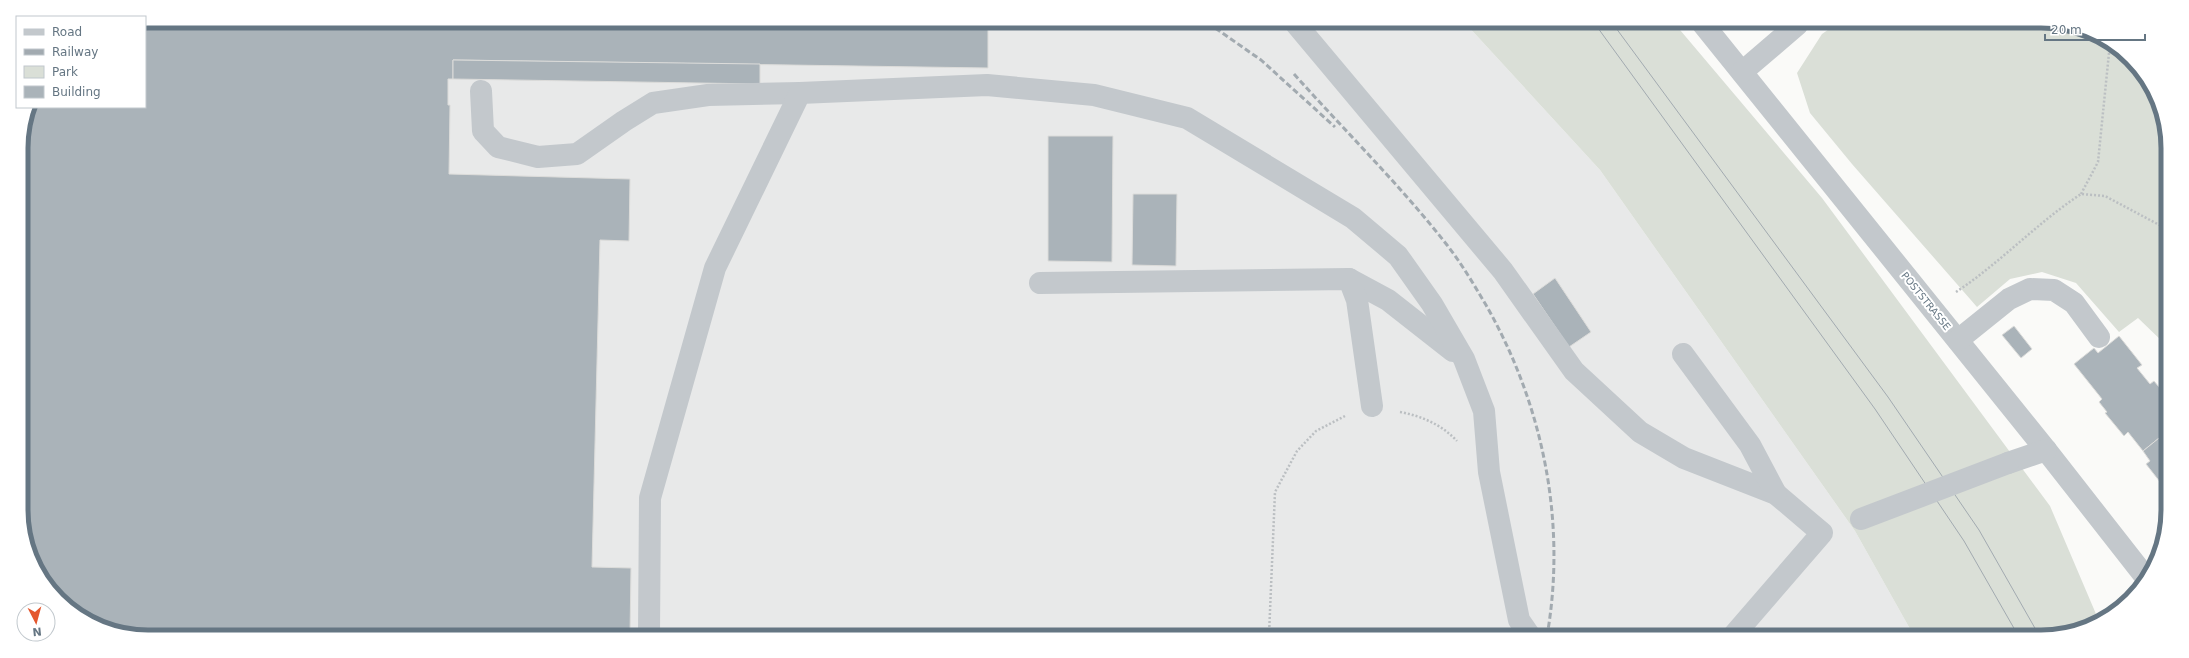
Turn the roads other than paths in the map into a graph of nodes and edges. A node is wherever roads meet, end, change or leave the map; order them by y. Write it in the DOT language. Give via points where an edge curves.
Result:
graph roads {
  1 [pos="1299,28"];
  2 [pos="1706,28"];
  3 [pos="1793,28"];
  4 [pos="1742,72"];
  5 [pos="482,91"];
  6 [pos="800,93"];
  7 [pos="1349,279"];
  8 [pos="1040,283"];
  9 [pos="2099,337"];
  10 [pos="1958,340"];
  11 [pos="1683,354"];
  12 [pos="1464,359"];
  13 [pos="1372,406"];
  14 [pos="2046,450"];
  15 [pos="1776,494"];
  16 [pos="1861,519"];
  17 [pos="2143,573"];
  18 [pos="649,630"];
  19 [pos="1526,630"];
  20 [pos="1738,630"];
  1 -- 15 [label="street" via="1503,270 1574,371 1640,432 1684,458"];
  2 -- 4 [label="street, POSTSTRASSE"];
  3 -- 4 [label="street"];
  4 -- 10 [label="street, POSTSTRASSE"];
  5 -- 6 [label="street" via="483,131 498,147 538,157 577,154 653,103 708,95"];
  6 -- 12 [label="street" via="987,86 1094,95 1187,118 1353,218 1398,256 1432,304"];
  6 -- 18 [label="street" via="715,268 650,498"];
  7 -- 8 [label="street"];
  7 -- 12 [label="street" via="1388,300"];
  7 -- 13 [label="street" via="1358,300"];
  9 -- 10 [label="street" via="2074,302 2054,290 2030,289 2009,299"];
  10 -- 14 [label="street, POSTSTRASSE"];
  11 -- 15 [label="street" via="1750,445"];
  12 -- 19 [label="street" via="1484,411 1489,472 1519,620"];
  14 -- 16 [label="street, bridge"];
  14 -- 17 [label="street, POSTSTRASSE"];
  15 -- 20 [label="street" via="1822,533"];
}
